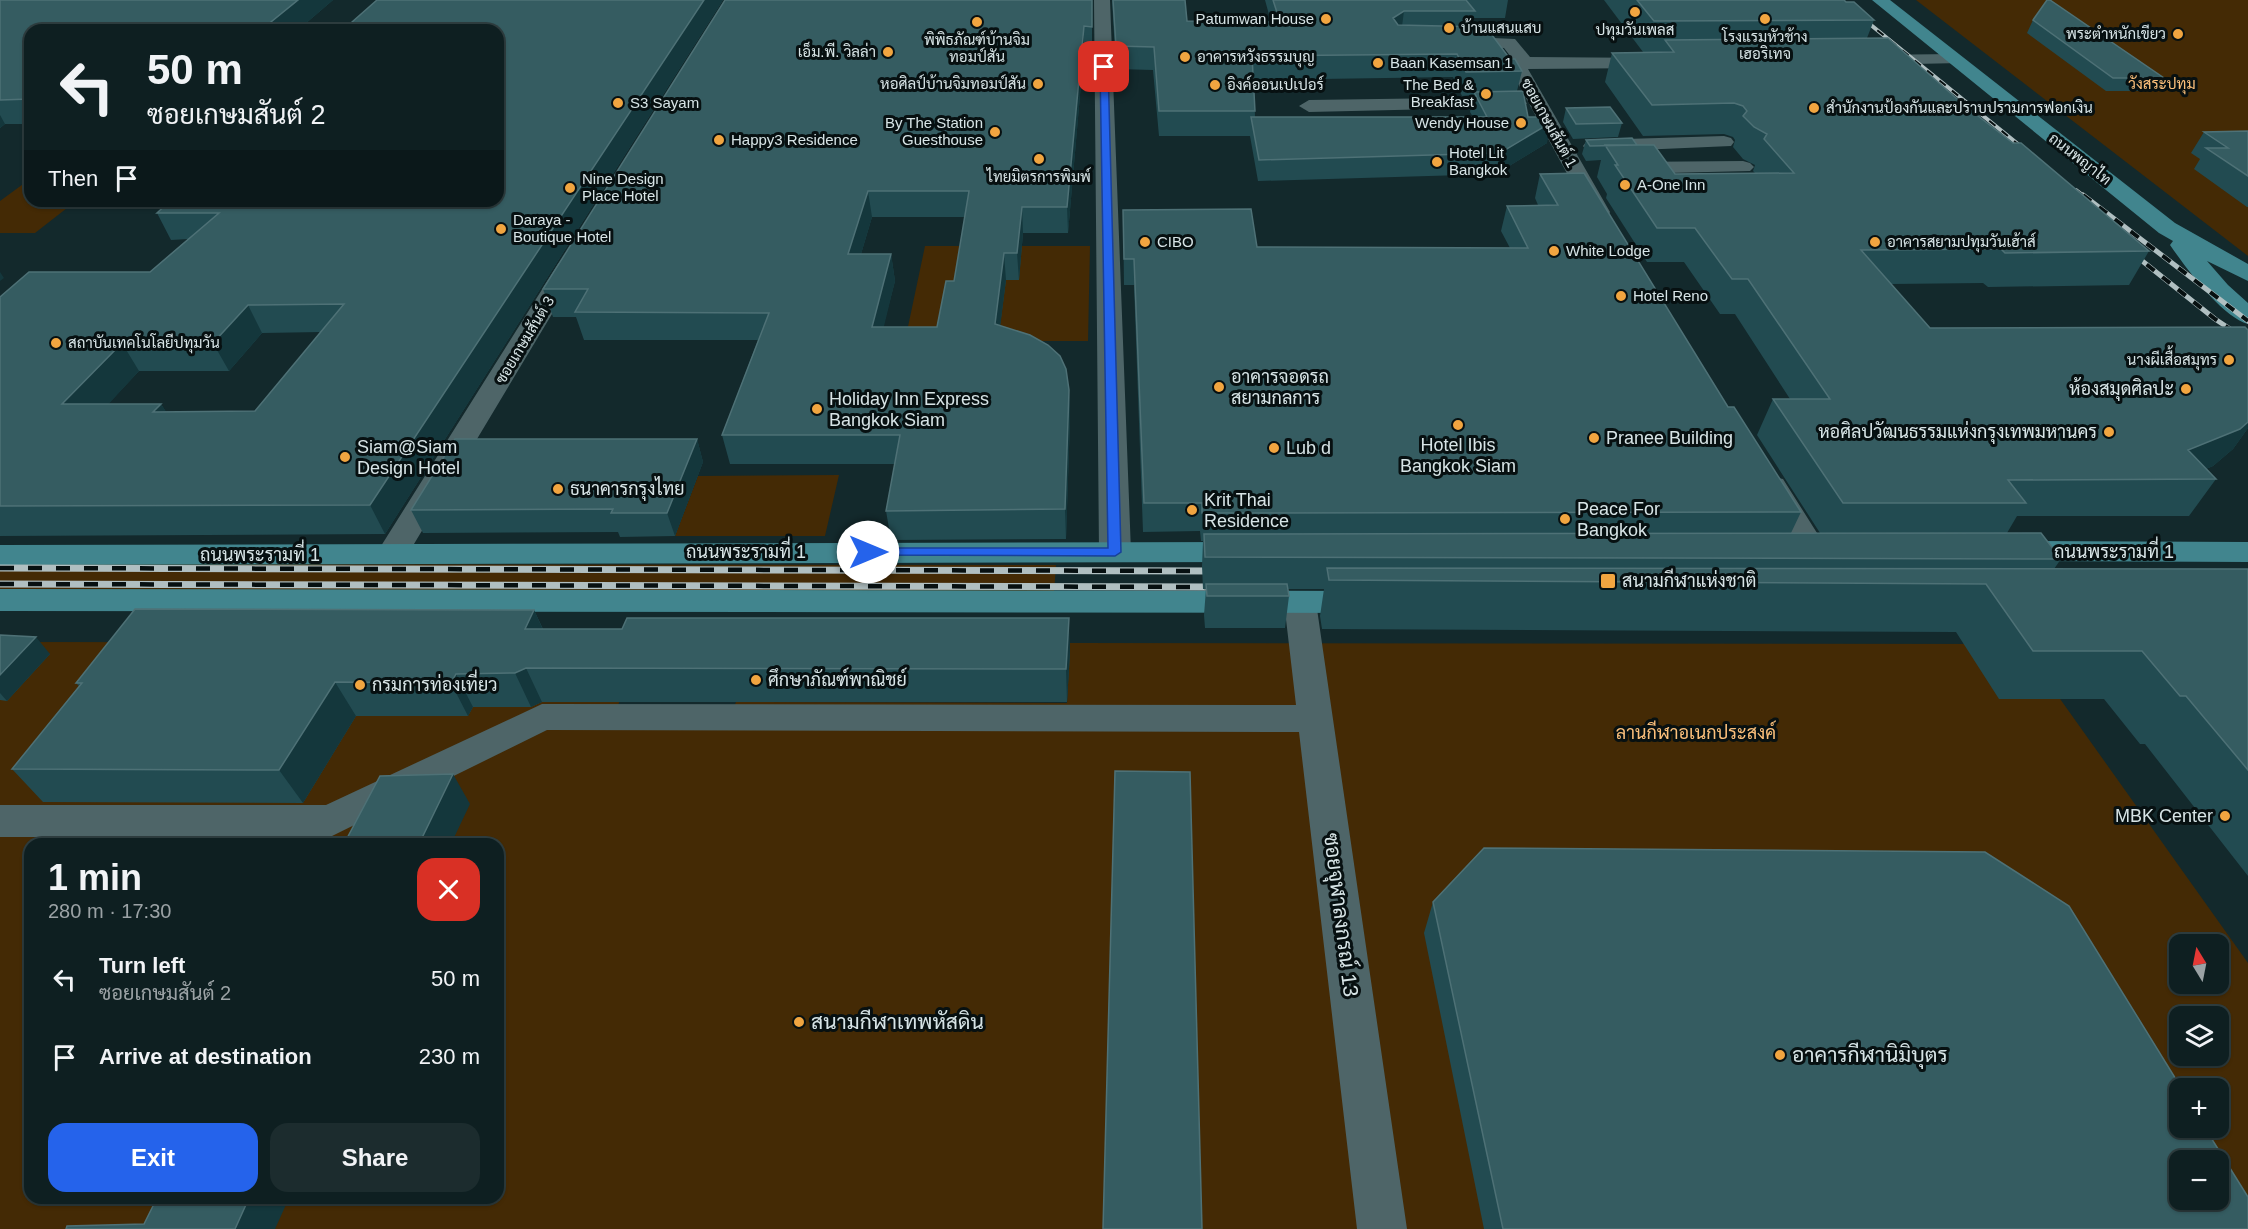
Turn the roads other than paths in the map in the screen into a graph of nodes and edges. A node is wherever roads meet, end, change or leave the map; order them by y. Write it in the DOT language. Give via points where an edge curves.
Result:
graph roads {
  1 [pos="1102,0"];
  2 [pos="1880,0"];
  3 [pos="1434,41"];
  4 [pos="1955,59"];
  5 [pos="1851,60"];
  6 [pos="1678,62"];
  7 [pos="1525,63"];
  8 [pos="1537,103"];
  9 [pos="1309,106"];
  10 [pos="1725,142"];
  11 [pos="1562,147"];
  12 [pos="1743,167"];
  13 [pos="1591,168"];
  14 [pos="1608,226"];
  15 [pos="2167,228"];
  16 [pos="582,245"];
  17 [pos="2248,274"];
  18 [pos="2248,316"];
  19 [pos="1759,462"];
  20 [pos="1115,552"];
  21 [pos="1270,552"];
  22 [pos="1777,552"];
  23 [pos="1813,552"];
  24 [pos="1847,552"];
  25 [pos="1983,552"];
  26 [pos="2248,552"];
  27 [pos="392,554"];
  28 [pos="0,555"];
  29 [pos="0,600"];
  30 [pos="1300,602"];
  31 [pos="1395,602"];
  32 [pos="1315,719"];
  33 [pos="0,821"];
  34 [pos="1382,1229"];
  1 -- 20 [label="street"];
  2 -- 4 [label="main road, ถนนพญาไท"];
  3 -- 7 [label="street, ซอยเกษมสันต์ 1" via="1505,41 1512,44"];
  4 -- 5 [label="street"];
  4 -- 15 [label="main road, ถนนพญาไท"];
  6 -- 7 [label="street, ซอยเกษมสันต์ 1"];
  7 -- 8 [label="street, ซอยเกษมสันต์ 1" via="1518,67"];
  8 -- 9 [label="street"];
  8 -- 11 [label="street, ซอยเกษมสันต์ 1"];
  10 -- 11 [label="street"];
  11 -- 13 [label="street, ซอยเกษมสันต์ 1"];
  12 -- 13 [label="street"];
  13 -- 14 [label="street, ซอยเกษมสันต์ 1"];
  15 -- 17 [label="main road, ถนนพญาไท"];
  15 -- 18 [label="main road, ถนนพญาไท" via="2219,290"];
  16 -- 27 [label="street, ซอยเกษมสันต์ 3"];
  19 -- 23 [label="street"];
  20 -- 21 [label="main road, ถนนพระรามที่ 1"];
  20 -- 27 [label="main road, ถนนพระรามที่ 1"];
  22 -- 23 [label="main road"];
  23 -- 24 [label="main road"];
  25 -- 26 [label="main road, ถนนพระรามที่ 1"];
  27 -- 28 [label="main road, ถนนพระรามที่ 1"];
  29 -- 30 [label="main road"];
  30 -- 31 [label="main road"];
  30 -- 32 [label="street, ซอยจุฬาลงกรณ์ 13"];
  32 -- 33 [label="street" via="542,717 330,821"];
  32 -- 34 [label="street, ซอยจุฬาลงกรณ์ 13"];
}
